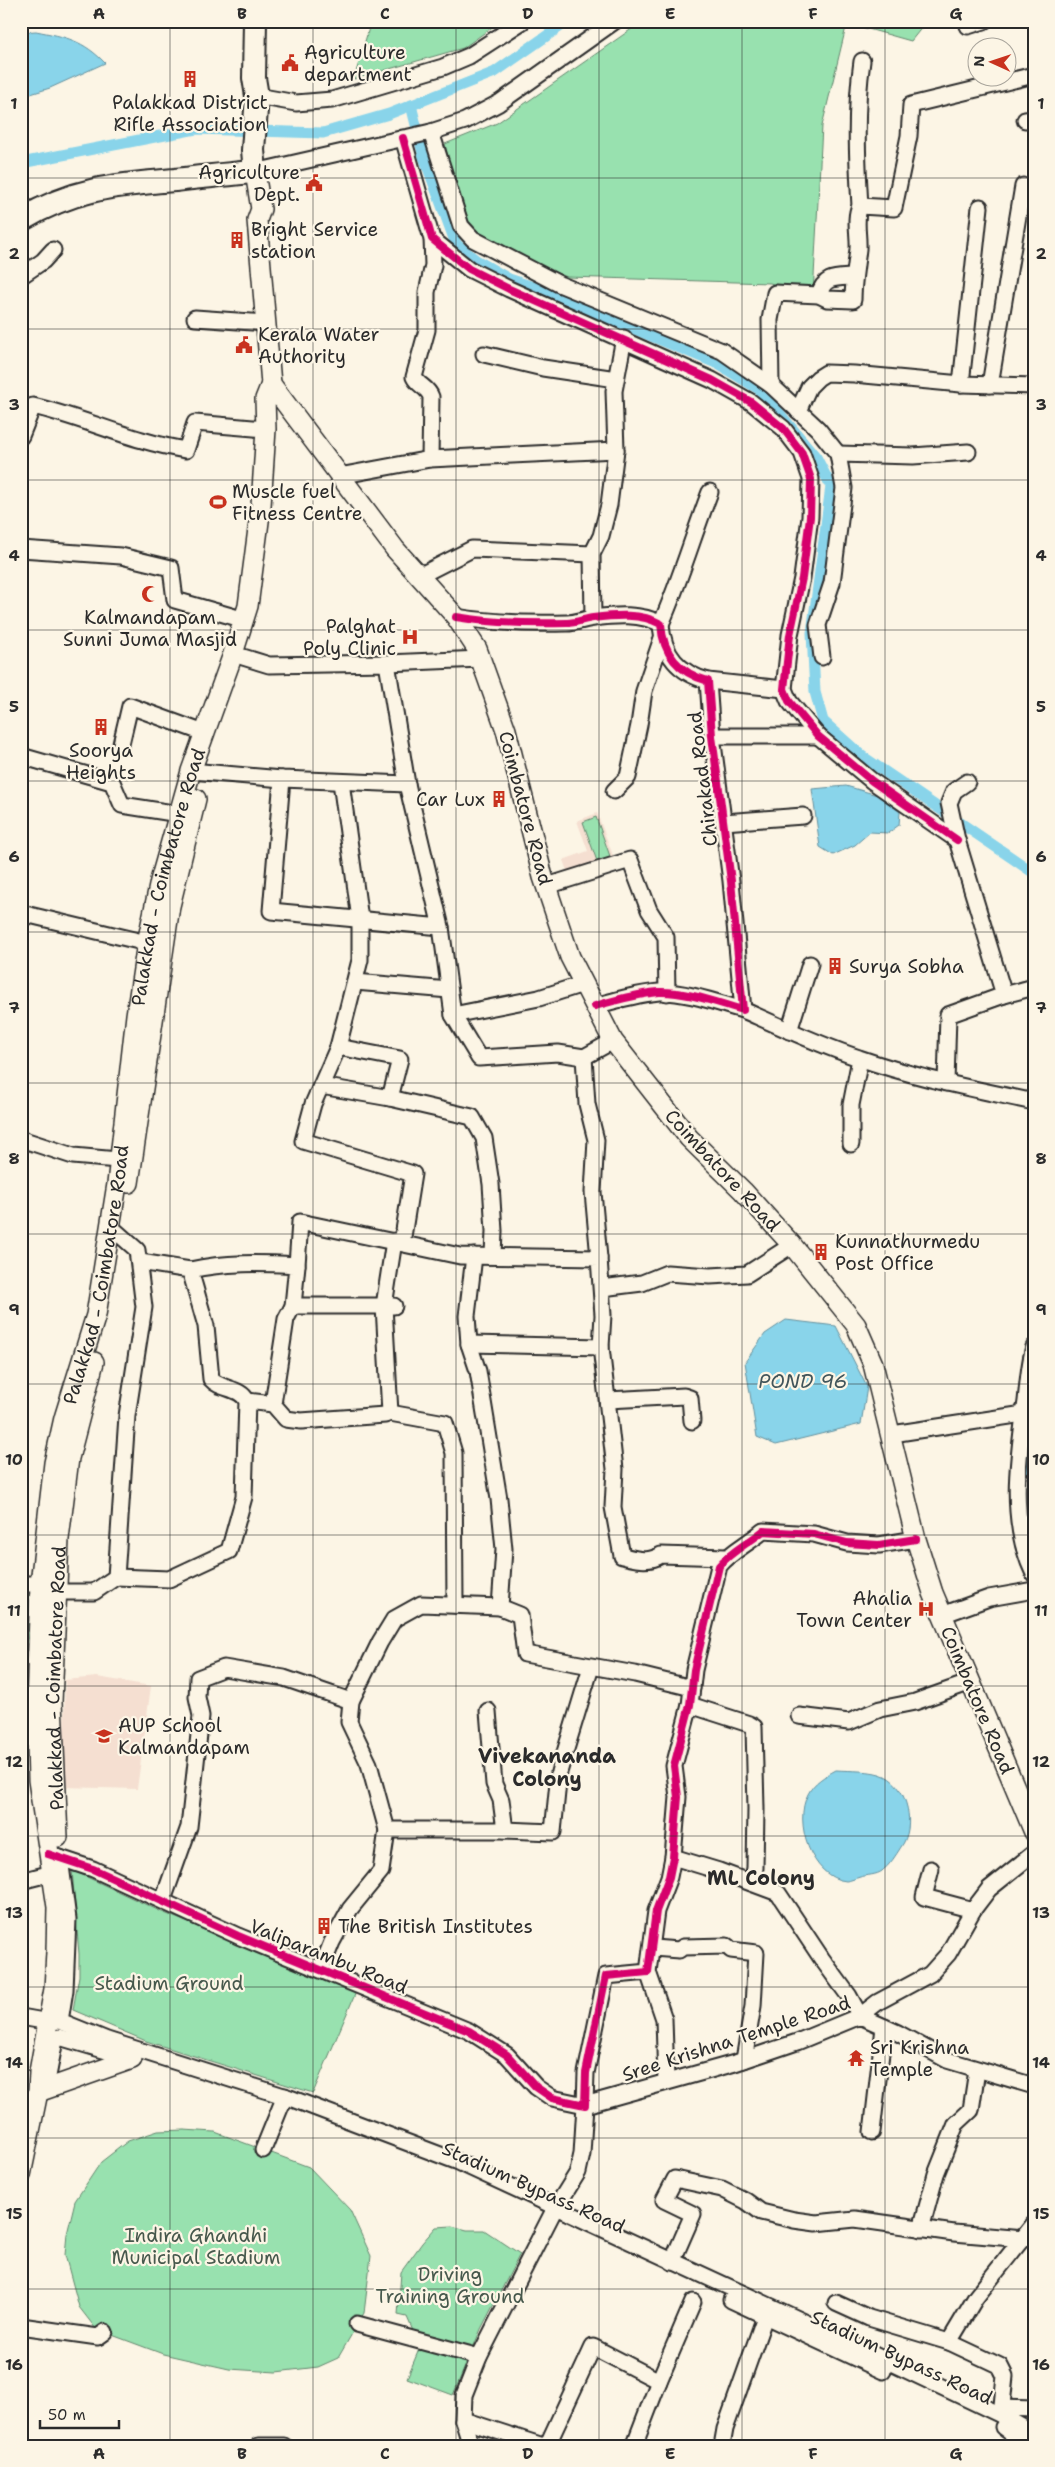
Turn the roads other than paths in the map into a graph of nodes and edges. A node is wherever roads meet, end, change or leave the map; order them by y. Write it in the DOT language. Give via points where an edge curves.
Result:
graph roads {
  1 [pos="255,21"];
  2 [pos="522,21"];
  3 [pos="615,21"];
  4 [pos="984,21"];
  5 [pos="968,26"];
  6 [pos="862,61"];
  7 [pos="1034,75"];
  8 [pos="252,96"];
  9 [pos="431,132"];
  10 [pos="403,138"];
  11 [pos="248,160"];
  12 [pos="82,186"];
  13 [pos="1023,186"];
  14 [pos="860,206"];
  15 [pos="21,207"];
  16 [pos="980,207"];
  17 [pos="21,220"];
  18 [pos="432,239"];
  19 [pos="53,250"];
  20 [pos="21,276"];
  21 [pos="853,277"];
  22 [pos="820,295"];
  23 [pos="195,318"];
  24 [pos="265,322"];
  25 [pos="624,338"];
  26 [pos="484,354"];
  27 [pos="616,379"];
  28 [pos="270,384"];
  29 [pos="961,384"];
  30 [pos="771,385"];
  31 [pos="990,385"];
  32 [pos="1034,386"];
  33 [pos="798,411"];
  34 [pos="266,429"];
  35 [pos="21,436"];
  36 [pos="616,450"];
  37 [pos="968,452"];
  38 [pos="838,454"];
  39 [pos="430,459"];
  40 [pos="339,476"];
  41 [pos="710,492"];
  42 [pos="21,549"];
  43 [pos="592,554"];
  44 [pos="419,576"];
  45 [pos="456,617"];
  46 [pos="593,618"];
  47 [pos="245,620"];
  48 [pos="662,631"];
  49 [pos="243,657"];
  50 [pos="822,657"];
  51 [pos="481,659"];
  52 [pos="387,663"];
  53 [pos="708,681"];
  54 [pos="784,689"];
  55 [pos="204,733"];
  56 [pos="712,736"];
  57 [pos="818,736"];
  58 [pos="121,744"];
  59 [pos="21,756"];
  60 [pos="197,771"];
  61 [pos="282,779"];
  62 [pos="341,782"];
  63 [pos="968,782"];
  64 [pos="407,784"];
  65 [pos="614,790"];
  66 [pos="179,814"];
  67 [pos="803,816"];
  68 [pos="724,822"];
  69 [pos="957,840"];
  70 [pos="168,883"];
  71 [pos="547,886"];
  72 [pos="21,913"];
  73 [pos="360,919"];
  74 [pos="441,926"];
  75 [pos="147,943"];
  76 [pos="810,964"];
  77 [pos="355,982"];
  78 [pos="583,984"];
  79 [pos="1034,987"];
  80 [pos="449,990"];
  81 [pos="667,993"];
  82 [pos="1004,994"];
  83 [pos="595,1006"];
  84 [pos="742,1010"];
  85 [pos="453,1014"];
  86 [pos="789,1031"];
  87 [pos="613,1041"];
  88 [pos="338,1047"];
  89 [pos="584,1058"];
  90 [pos="860,1059"];
  91 [pos="946,1083"];
  92 [pos="321,1086"];
  93 [pos="390,1098"];
  94 [pos="1034,1102"];
  95 [pos="24,1142"];
  96 [pos="851,1144"];
  97 [pos="125,1161"];
  98 [pos="116,1232"];
  99 [pos="398,1242"];
  100 [pos="792,1245"];
  101 [pos="493,1255"];
  102 [pos="474,1256"];
  103 [pos="599,1258"];
  104 [pos="140,1262"];
  105 [pos="297,1265"];
  106 [pos="190,1270"];
  107 [pos="602,1288"];
  108 [pos="293,1306"];
  109 [pos="389,1306"];
  110 [pos="469,1344"];
  111 [pos="601,1346"];
  112 [pos="1034,1348"];
  113 [pos="608,1400"];
  114 [pos="247,1401"];
  115 [pos="273,1404"];
  116 [pos="390,1413"];
  117 [pos="1024,1414"];
  118 [pos="692,1421"];
  119 [pos="892,1434"];
  120 [pos="1034,1480"];
  121 [pos="1034,1517"];
  122 [pos="916,1540"];
  123 [pos="726,1557"];
  124 [pos="1034,1574"];
  125 [pos="116,1577"];
  126 [pos="44,1586"];
  127 [pos="1034,1590"];
  128 [pos="455,1605"];
  129 [pos="500,1607"];
  130 [pos="942,1615"];
  131 [pos="591,1667"];
  132 [pos="971,1682"];
  133 [pos="692,1688"];
  134 [pos="351,1701"];
  135 [pos="690,1705"];
  136 [pos="36,1707"];
  137 [pos="488,1711"];
  138 [pos="799,1716"];
  139 [pos="387,1830"];
  140 [pos="505,1830"];
  141 [pos="1034,1832"];
  142 [pos="1034,1854"];
  143 [pos="673,1857"];
  144 [pos="53,1862"];
  145 [pos="932,1869"];
  146 [pos="21,1881"];
  147 [pos="752,1883"];
  148 [pos="163,1900"];
  149 [pos="973,1910"];
  150 [pos="653,1948"];
  151 [pos="321,1970"];
  152 [pos="648,1972"];
  153 [pos="860,2016"];
  154 [pos="21,2017"];
  155 [pos="55,2022"];
  156 [pos="884,2027"];
  157 [pos="132,2059"];
  158 [pos="744,2060"];
  159 [pos="976,2070"];
  160 [pos="666,2081"];
  161 [pos="1034,2086"];
  162 [pos="38,2092"];
  163 [pos="284,2100"];
  164 [pos="585,2105"];
  165 [pos="872,2132"];
  166 [pos="263,2150"];
  167 [pos="21,2175"];
  168 [pos="554,2210"];
  169 [pos="1034,2224"];
  170 [pos="921,2229"];
  171 [pos="1024,2239"];
  172 [pos="672,2262"];
  173 [pos="693,2302"];
  174 [pos="836,2303"];
  175 [pos="767,2311"];
  176 [pos="357,2324"];
  177 [pos="21,2326"];
  178 [pos="105,2332"];
  179 [pos="949,2342"];
  180 [pos="479,2357"];
  181 [pos="659,2381"];
  182 [pos="1034,2409"];
  183 [pos="1001,2411"];
  184 [pos="463,2420"];
  185 [pos="1034,2434"];
  186 [pos="260,2446"];
  187 [pos="284,2446"];
  188 [pos="471,2446"];
  189 [pos="545,2446"];
  190 [pos="634,2446"];
  191 [pos="722,2446"];
  192 [pos="1028,2446"];
  1 -- 8 [label="highway, Palakkad - Coimbatore Road"];
  2 -- 8 [label="street" via="469,56 443,67 332,100 296,103"];
  3 -- 9 [label="street" via="499,102 465,121"];
  4 -- 5 [label="street"];
  6 -- 14 [label="street" via="856,143"];
  7 -- 14 [label="street" via="911,105 909,136 894,208"];
  8 -- 11 [label="highway, Palakkad - Coimbatore Road"];
  9 -- 10 [label="street"];
  9 -- 30 [label="street" via="462,226 472,239 559,284 722,352"];
  10 -- 11 [label="street" via="282,166"];
  10 -- 18 [label="street"];
  11 -- 12 [label="highway" via="111,185"];
  11 -- 24 [label="main road, Palakkad - Coimbatore Road" via="261,209 257,220"];
  12 -- 15 [label="highway" via="62,185"];
  12 -- 17 [label="highway"];
  13 -- 31 [label="street"];
  14 -- 21 [label="street"];
  16 -- 29 [label="street"];
  18 -- 25 [label="street" via="469,269"];
  18 -- 39 [label="street" via="427,330 414,377 431,397"];
  19 -- 20 [label="street"];
  21 -- 22 [label="street" via="828,278 822,284"];
  21 -- 22 [label="street" via="853,300 828,299"];
  22 -- 30 [label="street" via="775,293 770,320"];
  23 -- 24 [label="street"];
  24 -- 28 [label="main road, Palakkad - Coimbatore Road"];
  25 -- 27 [label="street"];
  25 -- 54 [label="street" via="751,402 783,428 802,453 810,478 810,517"];
  26 -- 27 [label="street" via="543,368"];
  27 -- 36 [label="street"];
  28 -- 34 [label="main road, Palakkad - Coimbatore Road" via="265,399"];
  28 -- 40 [label="main road, Coimbatore Road"];
  28 -- 49 [label="main road, Palakkad - Coimbatore Road" via="278,410 272,520 260,599"];
  29 -- 31 [label="street"];
  29 -- 33 [label="street" via="826,373 809,387"];
  30 -- 33 [label="street"];
  31 -- 32 [label="street"];
  33 -- 38 [label="street"];
  34 -- 35 [label="street" via="195,423 186,450 154,445 34,406"];
  34 -- 47 [label="main road, Palakkad - Coimbatore Road" via="261,506"];
  36 -- 39 [label="street"];
  36 -- 43 [label="street" via="609,505 601,536"];
  37 -- 38 [label="street" via="913,456"];
  38 -- 50 [label="street" via="844,488 832,583 818,625"];
  39 -- 40 [label="street"];
  40 -- 44 [label="main road, Coimbatore Road"];
  41 -- 48 [label="street"];
  42 -- 47 [label="street" via="121,556 171,568 175,600"];
  43 -- 44 [label="street" via="472,549"];
  43 -- 46 [label="street"];
  44 -- 45 [label="main road, Coimbatore Road"];
  45 -- 46 [label="street" via="512,623 570,623"];
  45 -- 51 [label="main road, Coimbatore Road"];
  46 -- 48 [label="street" via="639,616"];
  47 -- 55 [label="main road, Palakkad - Coimbatore Road"];
  48 -- 53 [label="street" via="678,668 692,677"];
  48 -- 65 [label="street" via="644,690 628,777"];
  49 -- 52 [label="street" via="269,665"];
  49 -- 60 [label="main road, Palakkad - Coimbatore Road"];
  51 -- 52 [label="street"];
  51 -- 71 [label="main road, Coimbatore Road" via="506,730"];
  52 -- 64 [label="street"];
  53 -- 54 [label="street"];
  53 -- 56 [label="street, Chirakad Road"];
  54 -- 57 [label="street" via="794,708"];
  55 -- 58 [label="street" via="130,706"];
  55 -- 60 [label="main road, Palakkad - Coimbatore Road"];
  56 -- 57 [label="street"];
  56 -- 68 [label="street, Chirakad Road"];
  57 -- 69 [label="street" via="872,781"];
  59 -- 66 [label="street" via="112,782 122,805"];
  60 -- 61 [label="street"];
  60 -- 66 [label="main road, Palakkad - Coimbatore Road"];
  60 -- 70 [label="main road, Palakkad - Coimbatore Road"];
  61 -- 62 [label="street"];
  61 -- 73 [label="street" via="271,911"];
  62 -- 64 [label="street"];
  62 -- 73 [label="street"];
  63 -- 69 [label="street" via="954,790 949,803"];
  64 -- 74 [label="street"];
  66 -- 70 [label="main road, Palakkad - Coimbatore Road"];
  67 -- 68 [label="street"];
  68 -- 84 [label="street, Chirakad Road"];
  69 -- 82 [label="street"];
  70 -- 75 [label="main road, Palakkad - Coimbatore Road"];
  70 -- 97 [label="main road, Palakkad - Coimbatore Road" via="170,906"];
  71 -- 78 [label="main road, Coimbatore Road" via="570,956"];
  71 -- 81 [label="street" via="630,860 650,910 666,937"];
  72 -- 75 [label="street"];
  73 -- 74 [label="street"];
  73 -- 77 [label="street" via="360,960"];
  74 -- 80 [label="street"];
  75 -- 97 [label="main road, Palakkad - Coimbatore Road" via="136,1015"];
  76 -- 86 [label="street"];
  77 -- 80 [label="street"];
  77 -- 88 [label="street"];
  78 -- 83 [label="main road, Coimbatore Road"];
  78 -- 85 [label="street" via="539,998"];
  79 -- 82 [label="street"];
  80 -- 85 [label="street"];
  81 -- 83 [label="street" via="623,998"];
  81 -- 84 [label="street"];
  82 -- 91 [label="street" via="948,1015"];
  83 -- 87 [label="main road, Coimbatore Road"];
  84 -- 86 [label="street"];
  85 -- 89 [label="street" via="479,1058 558,1053"];
  86 -- 90 [label="street"];
  87 -- 89 [label="street"];
  87 -- 100 [label="main road, Coimbatore Road" via="689,1138"];
  88 -- 92 [label="street"];
  88 -- 93 [label="street" via="400,1059"];
  89 -- 103 [label="street" via="587,1104 596,1140 593,1192"];
  90 -- 91 [label="street"];
  90 -- 96 [label="street" via="851,1105"];
  91 -- 94 [label="street"];
  92 -- 93 [label="street"];
  92 -- 99 [label="street" via="303,1141 413,1174"];
  93 -- 101 [label="street" via="472,1117 484,1138 491,1184"];
  95 -- 97 [label="street" via="73,1156"];
  97 -- 98 [label="main road, Palakkad - Coimbatore Road"];
  98 -- 104 [label="street" via="137,1250"];
  98 -- 126 [label="main road, Palakkad - Coimbatore Road" via="106,1319 69,1458 59,1539"];
  99 -- 102 [label="street" via="460,1256"];
  99 -- 105 [label="street" via="300,1222"];
  99 -- 109 [label="street"];
  100 -- 107 [label="street" via="747,1274 667,1273 642,1283"];
  100 -- 119 [label="main road, Coimbatore Road" via="856,1325 873,1364"];
  101 -- 102 [label="street"];
  101 -- 103 [label="street"];
  102 -- 110 [label="street" via="468,1316"];
  103 -- 107 [label="street"];
  104 -- 106 [label="street"];
  104 -- 125 [label="street" via="144,1307 127,1416"];
  105 -- 106 [label="street" via="246,1262"];
  105 -- 108 [label="street"];
  106 -- 114 [label="street" via="206,1326 211,1379 215,1384 241,1393"];
  107 -- 111 [label="street"];
  108 -- 109 [label="street"];
  108 -- 115 [label="street" via="286,1319"];
  109 -- 116 [label="street"];
  110 -- 111 [label="street"];
  110 -- 129 [label="street" via="478,1371 499,1499 504,1549"];
  111 -- 113 [label="street"];
  112 -- 117 [label="street"];
  113 -- 118 [label="street" via="684,1396 690,1398"];
  113 -- 123 [label="street" via="615,1469 613,1507 622,1556 641,1560 655,1559 661,1554"];
  114 -- 115 [label="street"];
  114 -- 125 [label="street" via="244,1497 229,1551 169,1579"];
  115 -- 116 [label="street" via="286,1419 301,1421 385,1416"];
  116 -- 128 [label="street" via="445,1423 454,1452"];
  117 -- 119 [label="street"];
  117 -- 124 [label="street" via="1020,1440 1018,1525"];
  119 -- 122 [label="main road, Coimbatore Road"];
  120 -- 121 [label="street"];
  122 -- 123 [label="street" via="863,1544 814,1534 763,1532"];
  122 -- 130 [label="main road, Coimbatore Road"];
  123 -- 133 [label="street" via="719,1566"];
  125 -- 126 [label="street" via="94,1592"];
  126 -- 136 [label="main road, Palakkad - Coimbatore Road"];
  127 -- 130 [label="street" via="989,1598"];
  128 -- 129 [label="street"];
  128 -- 134 [label="street" via="421,1604 394,1618"];
  129 -- 131 [label="street" via="520,1615 525,1654"];
  130 -- 132 [label="main road, Coimbatore Road"];
  131 -- 133 [label="street"];
  131 -- 140 [label="street" via="558,1772 553,1832"];
  132 -- 138 [label="street" via="915,1702 880,1709 849,1722"];
  132 -- 141 [label="main road, Coimbatore Road"];
  133 -- 135 [label="street"];
  134 -- 139 [label="street" via="349,1722 369,1764"];
  134 -- 148 [label="street" via="284,1678 224,1668 198,1678 201,1716 190,1827"];
  135 -- 143 [label="street" via="674,1766 678,1797"];
  135 -- 147 [label="street" via="754,1727 757,1794"];
  136 -- 144 [label="main road, Palakkad - Coimbatore Road" via="56,1823"];
  137 -- 140 [label="street" via="494,1784 501,1800"];
  139 -- 140 [label="street"];
  139 -- 151 [label="street" via="381,1871 350,1910"];
  142 -- 149 [label="street" via="989,1889"];
  143 -- 147 [label="street"];
  143 -- 150 [label="street" via="656,1911"];
  144 -- 146 [label="street"];
  144 -- 148 [label="street, Valiparambu Road" via="93,1869"];
  144 -- 155 [label="main road, Palakkad - Coimbatore Road" via="57,1916"];
  145 -- 149 [label="street" via="924,1898"];
  147 -- 153 [label="street" via="778,1893"];
  148 -- 151 [label="street, Valiparambu Road" via="238,1936"];
  149 -- 153 [label="street" via="948,1954 930,1974 878,2002"];
  150 -- 152 [label="street"];
  150 -- 158 [label="street" via="679,1950 683,1947 727,1946 731,1950 756,1953 753,2006"];
  151 -- 164 [label="street, Valiparambu Road" via="469,2031 507,2055 536,2087 552,2098"];
  152 -- 160 [label="street" via="664,2019"];
  152 -- 164 [label="street" via="606,1976 586,2074"];
  153 -- 156 [label="street, Sree Krishna Temple Road"];
  153 -- 158 [label="street, Sree Krishna Temple Road"];
  154 -- 155 [label="street"];
  155 -- 162 [label="main road, Palakkad - Coimbatore Road" via="39,2072"];
  155 -- 163 [label="street"];
  156 -- 159 [label="street, Sree Krishna Temple Road" via="947,2060"];
  156 -- 165 [label="street"];
  157 -- 162 [label="main road"];
  157 -- 162 [label="street, Stadium Bypass Road" via="59,2037 55,2040 48,2076"];
  157 -- 163 [label="street, Stadium Bypass Road"];
  158 -- 160 [label="street, Sree Krishna Temple Road"];
  159 -- 161 [label="street, Sree Krishna Temple Road"];
  159 -- 170 [label="street" via="971,2110 956,2124 936,2174"];
  160 -- 164 [label="street, Sree Krishna Temple Road"];
  162 -- 167 [label="main road, Palakkad - Coimbatore Road"];
  163 -- 166 [label="street"];
  163 -- 168 [label="street, Stadium Bypass Road"];
  164 -- 168 [label="street" via="578,2172"];
  168 -- 172 [label="street, Stadium Bypass Road"];
  168 -- 175 [label="street, Stadium Bypass Road"];
  168 -- 180 [label="street"];
  169 -- 171 [label="street"];
  170 -- 171 [label="street"];
  170 -- 172 [label="street" via="855,2219 816,2223 794,2220 761,2212 722,2189 675,2179 664,2200 693,2214"];
  171 -- 179 [label="street" via="976,2296"];
  172 -- 175 [label="street, Stadium Bypass Road"];
  173 -- 181 [label="street"];
  174 -- 179 [label="street" via="869,2318"];
  175 -- 183 [label="street, Stadium Bypass Road"];
  175 -- 191 [label="street" via="725,2429"];
  175 -- 192 [label="street, Stadium Bypass Road" via="1000,2425"];
  176 -- 180 [label="street"];
  177 -- 178 [label="street" via="98,2338"];
  179 -- 183 [label="street" via="1000,2366 1005,2376"];
  180 -- 184 [label="street" via="464,2395"];
  181 -- 189 [label="street" via="592,2347"];
  181 -- 190 [label="street"];
  182 -- 183 [label="street"];
  183 -- 185 [label="street, Stadium Bypass Road"];
  184 -- 188 [label="street"];
  184 -- 189 [label="street"];
  186 -- 187 [label="street"];
}
